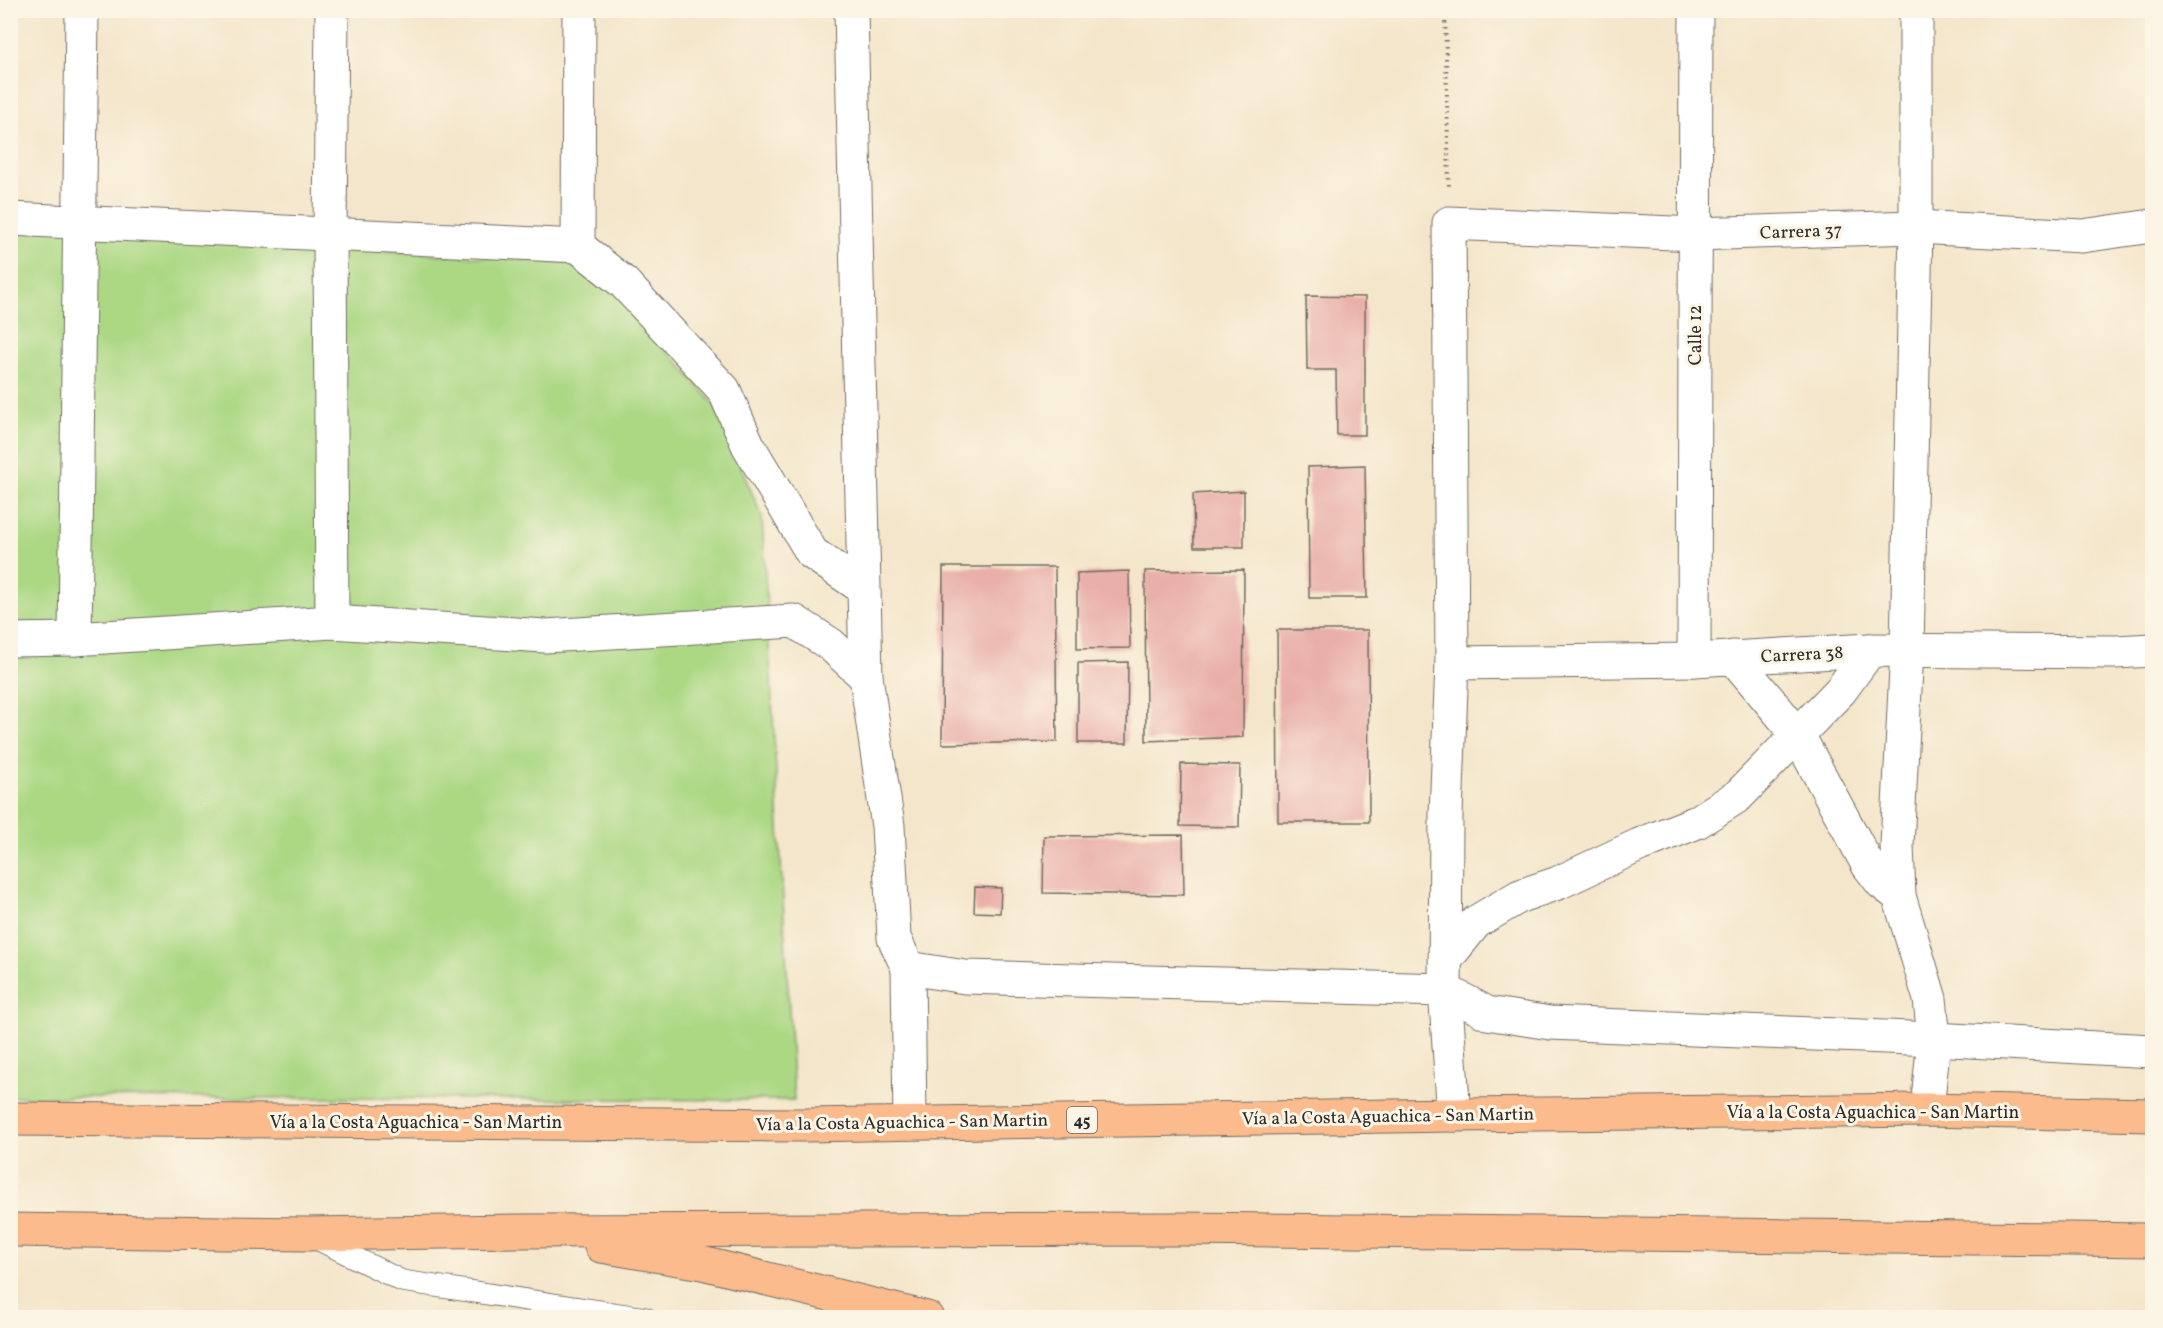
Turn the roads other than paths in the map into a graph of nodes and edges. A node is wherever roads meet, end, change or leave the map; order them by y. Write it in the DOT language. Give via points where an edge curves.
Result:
graph roads {
  1 [pos="82,10"];
  2 [pos="332,10"];
  3 [pos="579,10"];
  4 [pos="851,10"];
  5 [pos="1696,10"];
  6 [pos="1916,10"];
  7 [pos="10,219"];
  8 [pos="79,221"];
  9 [pos="2152,226"];
  10 [pos="1916,227"];
  11 [pos="330,234"];
  12 [pos="1695,234"];
  13 [pos="579,246"];
  14 [pos="863,588"];
  15 [pos="332,622"];
  16 [pos="75,639"];
  17 [pos="10,640"];
  18 [pos="1870,650"];
  19 [pos="1907,650"];
  20 [pos="2152,650"];
  21 [pos="1733,657"];
  22 [pos="1694,660"];
  23 [pos="1452,663"];
  24 [pos="866,677"];
  25 [pos="1798,735"];
  26 [pos="1899,896"];
  27 [pos="908,968"];
  28 [pos="1446,974"];
  29 [pos="1934,1039"];
  30 [pos="2152,1051"];
  31 [pos="1927,1110"];
  32 [pos="1454,1114"];
  33 [pos="2152,1115"];
  34 [pos="10,1119"];
  35 [pos="910,1123"];
  36 [pos="10,1230"];
  37 [pos="516,1231"];
  38 [pos="306,1234"];
  39 [pos="2152,1240"];
  40 [pos="646,1317"];
  41 [pos="927,1317"];
  1 -- 8 [label="street"];
  2 -- 11 [label="street"];
  3 -- 13 [label="street"];
  4 -- 14 [label="street"];
  5 -- 12 [label="street, Calle 12"];
  6 -- 10 [label="street"];
  7 -- 8 [label="street"];
  8 -- 11 [label="street"];
  8 -- 16 [label="street"];
  9 -- 10 [label="street, Carrera 37" via="2082,236"];
  10 -- 12 [label="street, Carrera 37"];
  10 -- 19 [label="street"];
  11 -- 13 [label="street"];
  11 -- 15 [label="street"];
  12 -- 22 [label="street, Calle 12"];
  12 -- 23 [label="street, Carrera 37" via="1449,223"];
  13 -- 14 [label="street" via="624,283 724,390 748,445 813,553"];
  14 -- 24 [label="street"];
  15 -- 16 [label="street"];
  15 -- 24 [label="street" via="545,636 794,621 830,644"];
  16 -- 17 [label="street"];
  18 -- 19 [label="street, Carrera 38"];
  18 -- 21 [label="street, Carrera 38"];
  18 -- 25 [label="street" via="1841,690"];
  19 -- 20 [label="street, Carrera 38"];
  19 -- 26 [label="street" via="1897,845"];
  21 -- 22 [label="street, Carrera 38"];
  21 -- 25 [label="street"];
  22 -- 23 [label="street, Carrera 38"];
  23 -- 28 [label="street" via="1446,815"];
  24 -- 27 [label="street" via="888,826 894,938"];
  25 -- 26 [label="street" via="1868,865"];
  25 -- 28 [label="street" via="1738,796 1697,822 1520,896 1476,922"];
  26 -- 29 [label="street" via="1930,999"];
  27 -- 28 [label="street" via="965,977"];
  27 -- 35 [label="street"];
  28 -- 29 [label="street" via="1487,1013 1550,1023"];
  28 -- 32 [label="street"];
  29 -- 30 [label="street"];
  29 -- 31 [label="street"];
  31 -- 32 [label="highway, Vía a la Costa Aguachica - San Martin / 45"];
  31 -- 33 [label="highway, Vía a la Costa Aguachica - San Martin / 45"];
  32 -- 35 [label="highway, Vía a la Costa Aguachica - San Martin / 45"];
  34 -- 35 [label="highway, Vía a la Costa Aguachica - San Martin / 45"];
  36 -- 38 [label="highway"];
  37 -- 38 [label="highway"];
  37 -- 39 [label="highway" via="1193,1229"];
  37 -- 41 [label="highway" via="702,1263"];
  38 -- 40 [label="lane" via="402,1281"];
}
